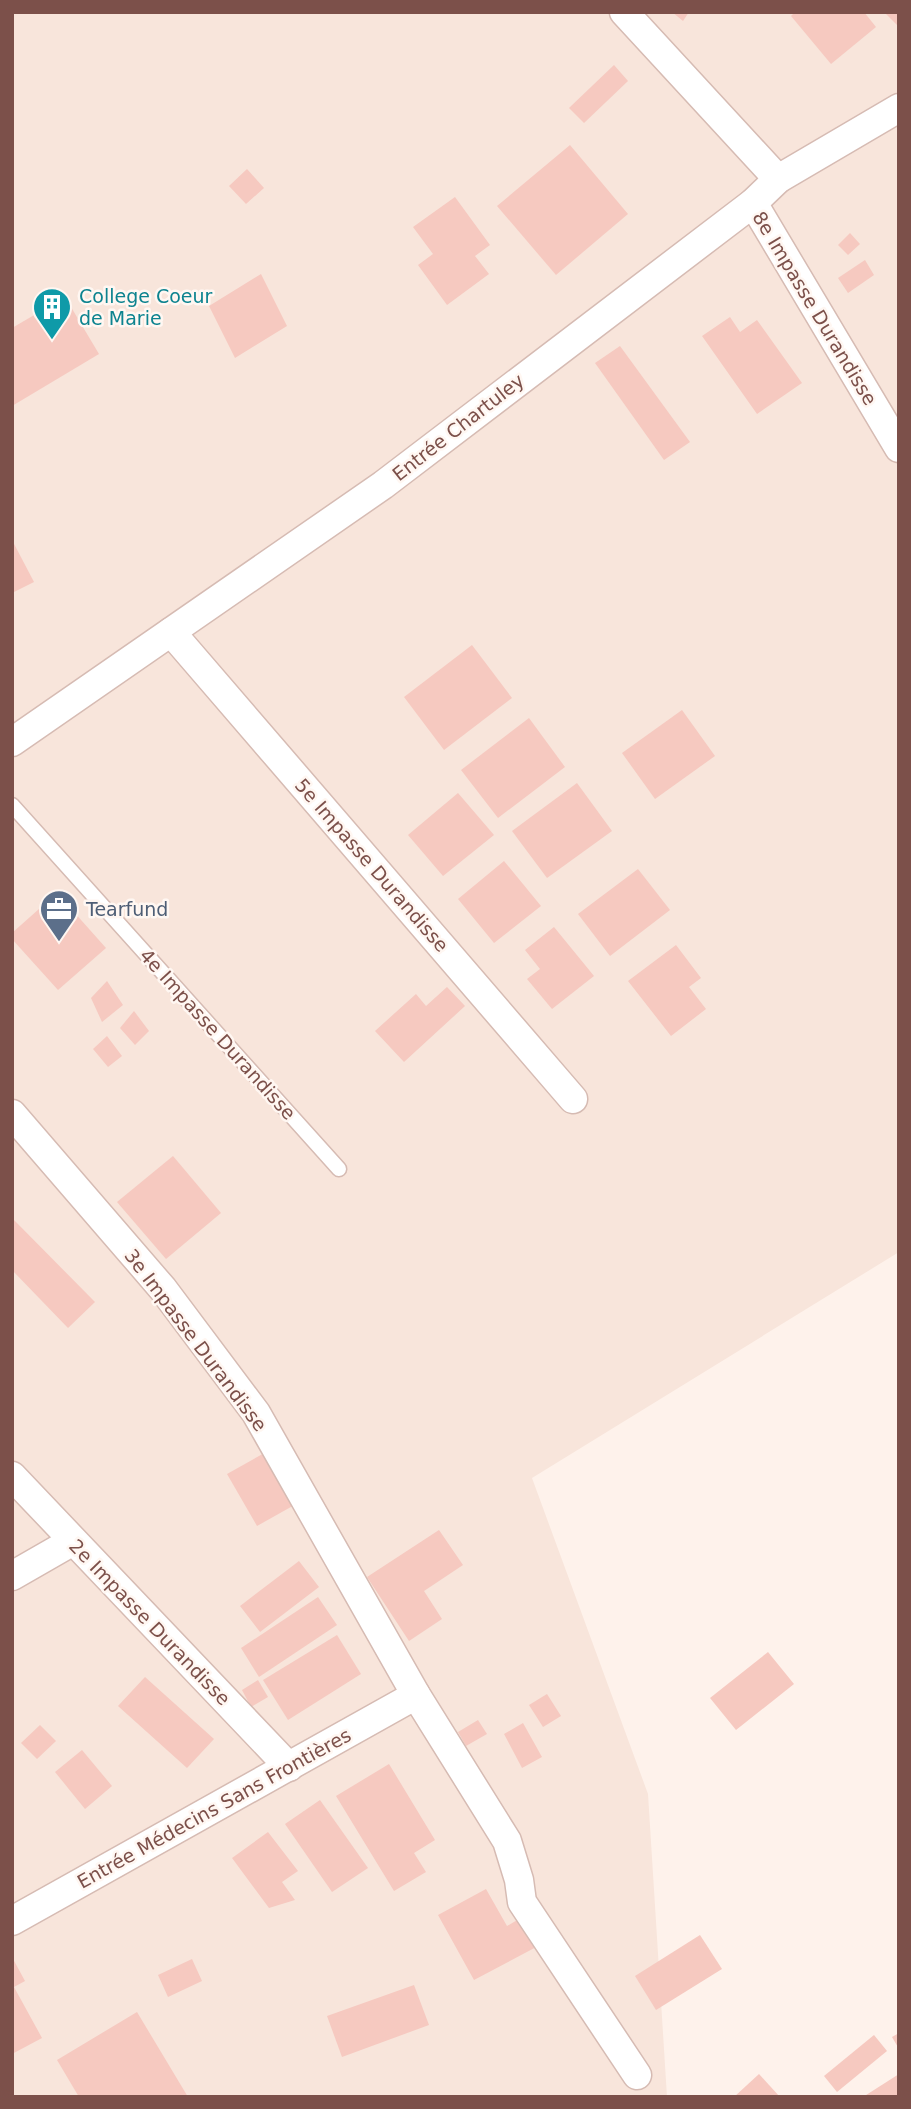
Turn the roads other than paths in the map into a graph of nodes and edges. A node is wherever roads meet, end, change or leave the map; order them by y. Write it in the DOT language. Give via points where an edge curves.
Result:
graph roads {
  1 [pos="624,12"];
  2 [pos="899,108"];
  3 [pos="778,179"];
  4 [pos="753,203"];
  5 [pos="899,448"];
  6 [pos="171,632"];
  7 [pos="12,742"];
  8 [pos="12,805"];
  9 [pos="573,1099"];
  10 [pos="12,1114"];
  11 [pos="340,1169"];
  12 [pos="12,1476"];
  13 [pos="73,1541"];
  14 [pos="12,1576"];
  15 [pos="416,1695"];
  16 [pos="289,1767"];
  17 [pos="12,1921"];
  18 [pos="637,2075"];
  1 -- 3 [label="street"];
  2 -- 3 [label="street, Entrée Chartuley"];
  3 -- 4 [label="street, Entrée Chartuley"];
  4 -- 5 [label="street, 8e Impasse Durandisse"];
  4 -- 6 [label="street, Entrée Chartuley" via="383,485"];
  6 -- 7 [label="street, Entrée Chartuley"];
  6 -- 9 [label="street, 5e Impasse Durandisse"];
  8 -- 11 [label="lane, 4e Impasse Durandisse"];
  10 -- 15 [label="street, 3e Impasse Durandisse" via="163,1289 256,1413"];
  12 -- 13 [label="street, 2e Impasse Durandisse"];
  13 -- 14 [label="street"];
  13 -- 16 [label="street, 2e Impasse Durandisse"];
  15 -- 16 [label="street, Entrée Médecins Sans Frontières"];
  15 -- 18 [label="street, 3e Impasse Durandisse" via="507,1841 522,1902"];
  16 -- 17 [label="street, Entrée Médecins Sans Frontières"];
}
